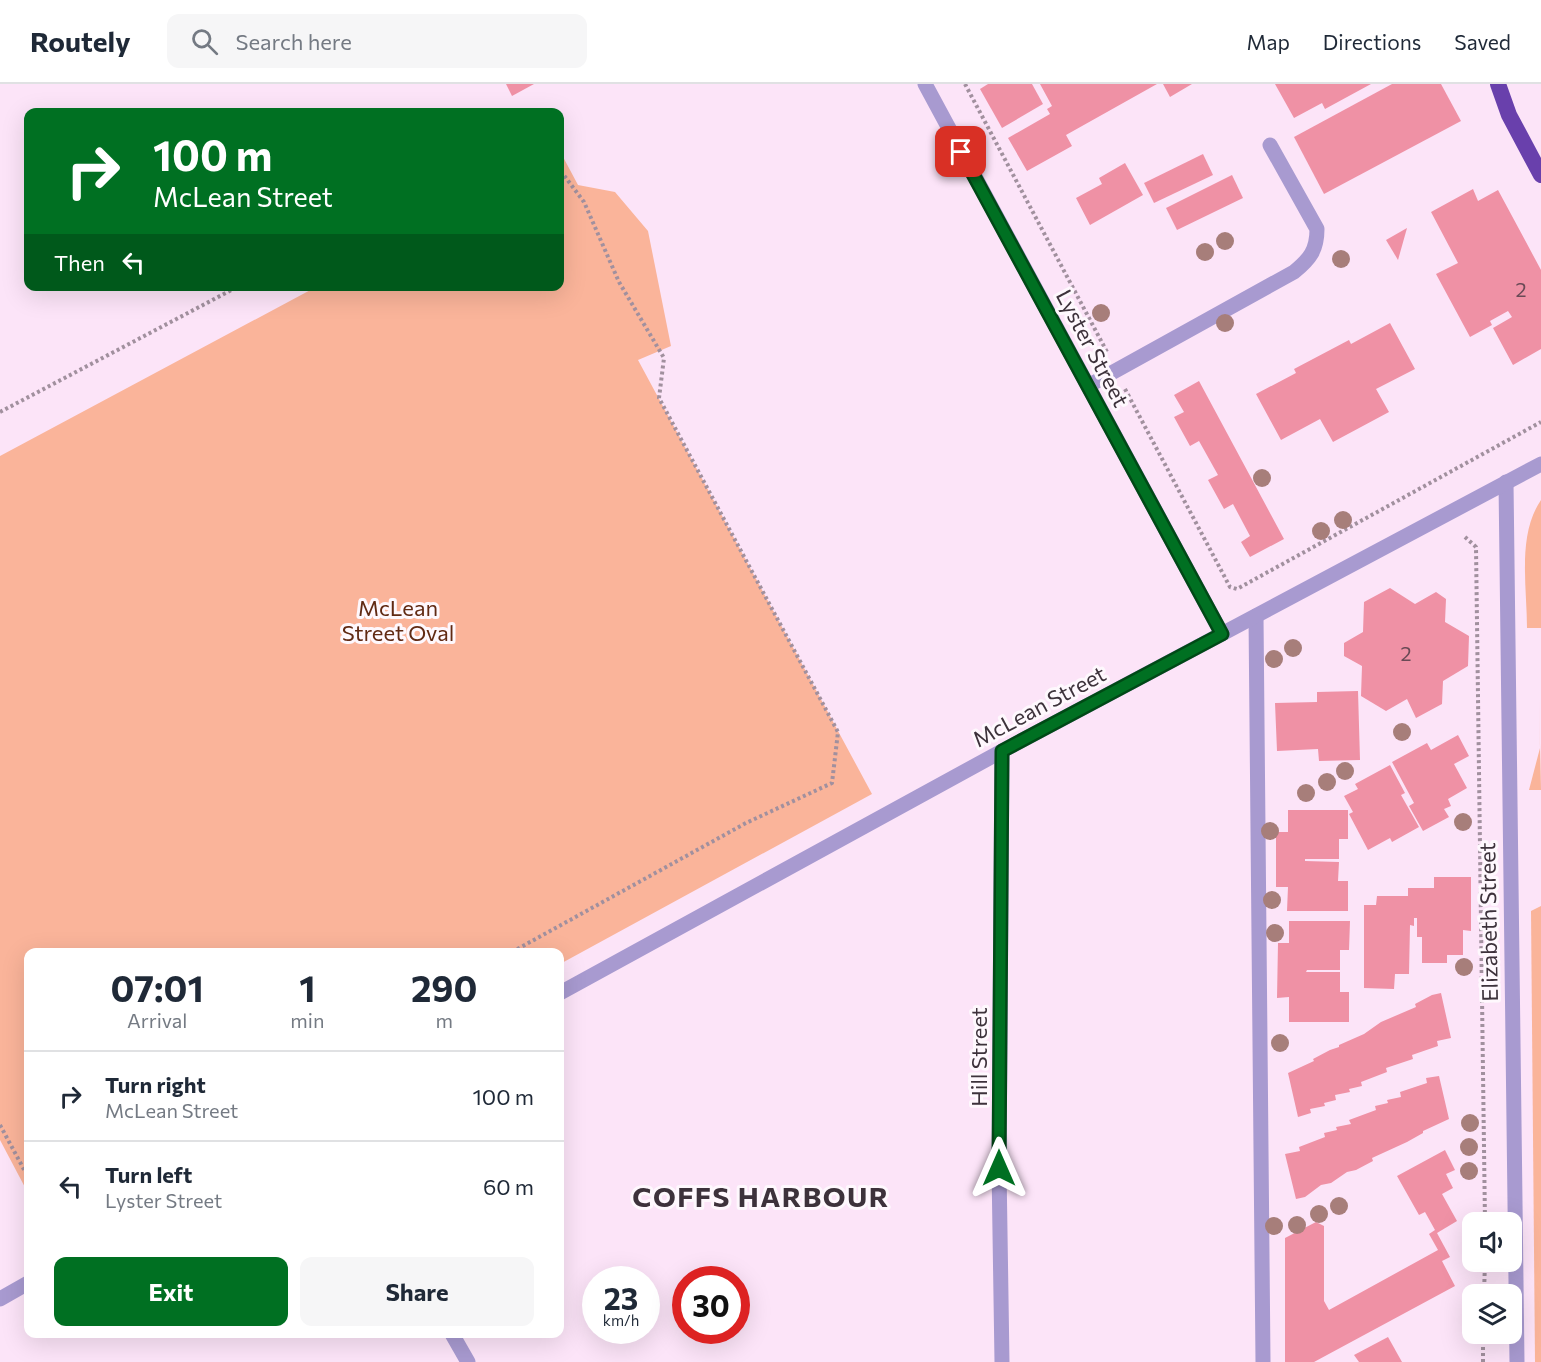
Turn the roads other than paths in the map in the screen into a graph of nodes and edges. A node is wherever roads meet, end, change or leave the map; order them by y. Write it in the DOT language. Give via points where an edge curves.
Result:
graph roads {
  1 [pos="925,84"];
  2 [pos="1498,84"];
  3 [pos="1270,145"];
  4 [pos="1541,175"];
  5 [pos="1088,386"];
  6 [pos="1541,464"];
  7 [pos="1506,482"];
  8 [pos="1256,616"];
  9 [pos="1222,634"];
  10 [pos="1002,751"];
  11 [pos="564,991"];
  12 [pos="24,1286"];
  13 [pos="0,1299"];
  14 [pos="455,1338"];
  15 [pos="468,1362"];
  16 [pos="1002,1362"];
  17 [pos="1263,1362"];
  18 [pos="1516,1362"];
  1 -- 5 [label="street, Lyster Street"];
  2 -- 4 [label="highway" via="1509,115"];
  3 -- 5 [label="street" via="1317,229 1317,243 1310,260"];
  5 -- 9 [label="street, Lyster Street"];
  6 -- 7 [label="street, McLean Street"];
  7 -- 8 [label="street, McLean Street"];
  7 -- 18 [label="street, Elizabeth Street"];
  8 -- 9 [label="street, McLean Street"];
  8 -- 17 [label="street"];
  9 -- 10 [label="street, McLean Street"];
  10 -- 11 [label="street, McLean Street"];
  10 -- 16 [label="street, Hill Street"];
  12 -- 13 [label="street"];
  14 -- 15 [label="street"];
}
